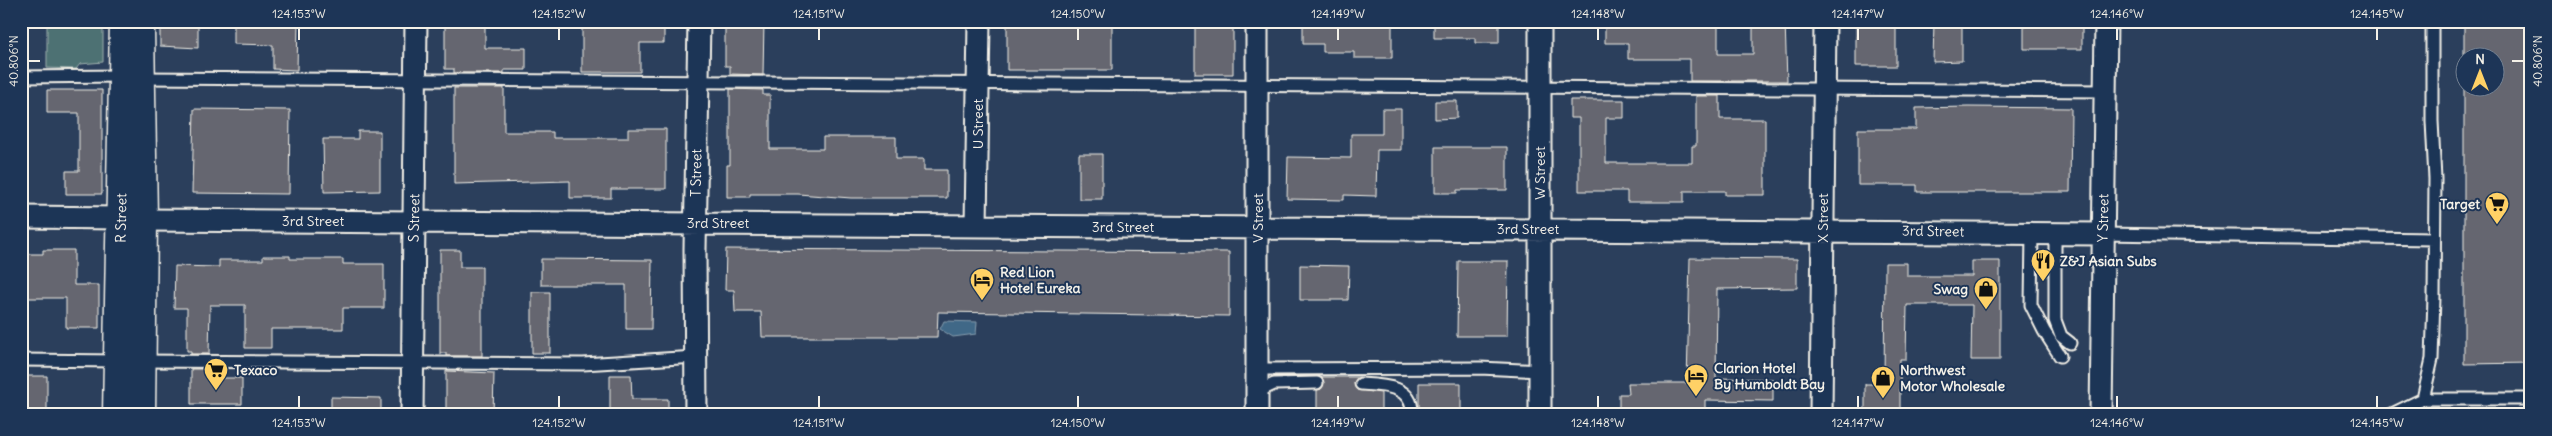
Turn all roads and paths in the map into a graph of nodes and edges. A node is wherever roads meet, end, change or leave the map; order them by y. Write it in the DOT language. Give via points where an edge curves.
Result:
graph roads {
  1 [pos="124,21"];
  2 [pos="140,21"];
  3 [pos="416,21"];
  4 [pos="699,21"];
  5 [pos="979,21"];
  6 [pos="1257,21"];
  7 [pos="1540,21"];
  8 [pos="1825,21"];
  9 [pos="2106,21"];
  10 [pos="2432,21"];
  11 [pos="21,77"];
  12 [pos="131,77"];
  13 [pos="414,81"];
  14 [pos="698,82"];
  15 [pos="978,83"];
  16 [pos="1257,85"];
  17 [pos="1540,87"];
  18 [pos="1823,89"];
  19 [pos="2105,92"];
  20 [pos="21,217"];
  21 [pos="132,219"];
  22 [pos="413,222"];
  23 [pos="695,223"];
  24 [pos="976,226"];
  25 [pos="1258,228"];
  26 [pos="1540,229"];
  27 [pos="1823,230"];
  28 [pos="2032,233"];
  29 [pos="2055,233"];
  30 [pos="2103,234"];
  31 [pos="2434,240"];
  32 [pos="2070,343"];
  33 [pos="2060,356"];
  34 [pos="696,357"];
  35 [pos="21,360"];
  36 [pos="130,361"];
  37 [pos="413,364"];
  38 [pos="1258,369"];
  39 [pos="1541,371"];
  40 [pos="1317,383"];
  41 [pos="1361,384"];
  42 [pos="1257,392"];
  43 [pos="2423,399"];
  44 [pos="2531,399"];
  45 [pos="117,415"];
  46 [pos="141,415"];
  47 [pos="412,415"];
  48 [pos="696,415"];
  49 [pos="1257,415"];
  50 [pos="1412,415"];
  51 [pos="1540,415"];
  52 [pos="1821,415"];
  53 [pos="2101,415"];
  54 [pos="2390,415"];
  1 -- 12 [label="main road, R Street"];
  2 -- 12 [label="main road, R Street"];
  3 -- 13 [label="street, S Street"];
  4 -- 14 [label="street, T Street"];
  5 -- 15 [label="street, U Street"];
  6 -- 16 [label="street, V Street"];
  7 -- 17 [label="street, W Street"];
  8 -- 18 [label="street, X Street"];
  9 -- 19 [label="street, Y Street"];
  10 -- 31 [label="lane"];
  11 -- 12 [label="lane"];
  12 -- 13 [label="lane"];
  12 -- 21 [label="main road, R Street"];
  13 -- 14 [label="lane"];
  13 -- 22 [label="street, S Street"];
  14 -- 15 [label="lane"];
  14 -- 23 [label="street, T Street"];
  15 -- 16 [label="lane"];
  15 -- 24 [label="street, U Street"];
  16 -- 17 [label="lane"];
  16 -- 25 [label="street, V Street"];
  17 -- 18 [label="lane"];
  17 -- 26 [label="street, W Street"];
  18 -- 19 [label="lane"];
  18 -- 27 [label="street, X Street"];
  19 -- 30 [label="street, Y Street"];
  20 -- 21 [label="street, 3rd Street"];
  21 -- 22 [label="street, 3rd Street"];
  21 -- 36 [label="main road, R Street"];
  22 -- 23 [label="street, 3rd Street"];
  22 -- 37 [label="street, S Street"];
  23 -- 24 [label="street, 3rd Street"];
  23 -- 34 [label="street, T Street"];
  24 -- 25 [label="street, 3rd Street"];
  25 -- 26 [label="street, 3rd Street"];
  25 -- 38 [label="street, V Street"];
  26 -- 27 [label="street, 3rd Street"];
  26 -- 39 [label="street, W Street"];
  27 -- 28 [label="street, 3rd Street"];
  27 -- 52 [label="street, X Street"];
  28 -- 29 [label="street, 3rd Street"];
  28 -- 33 [label="lane" via="2031,305"];
  29 -- 30 [label="street, 3rd Street"];
  29 -- 32 [label="lane" via="2055,320 2061,336"];
  30 -- 31 [label="lane"];
  30 -- 53 [label="street, Y Street"];
  31 -- 43 [label="lane" via="2432,359"];
  34 -- 37 [label="lane" via="583,364"];
  34 -- 48 [label="street, T Street"];
  35 -- 36 [label="lane"];
  36 -- 37 [label="lane"];
  36 -- 45 [label="main road, R Street"];
  36 -- 46 [label="main road, R Street"];
  37 -- 47 [label="street, S Street"];
  38 -- 39 [label="lane" via="1480,368"];
  38 -- 42 [label="street, V Street"];
  39 -- 51 [label="street, W Street"];
  40 -- 42 [label="lane" via="1274,384"];
  41 -- 50 [label="lane" via="1391,386 1400,390 1411,404"];
  42 -- 49 [label="street, V Street"];
  43 -- 44 [label="lane"];
  43 -- 54 [label="lane"];
}
